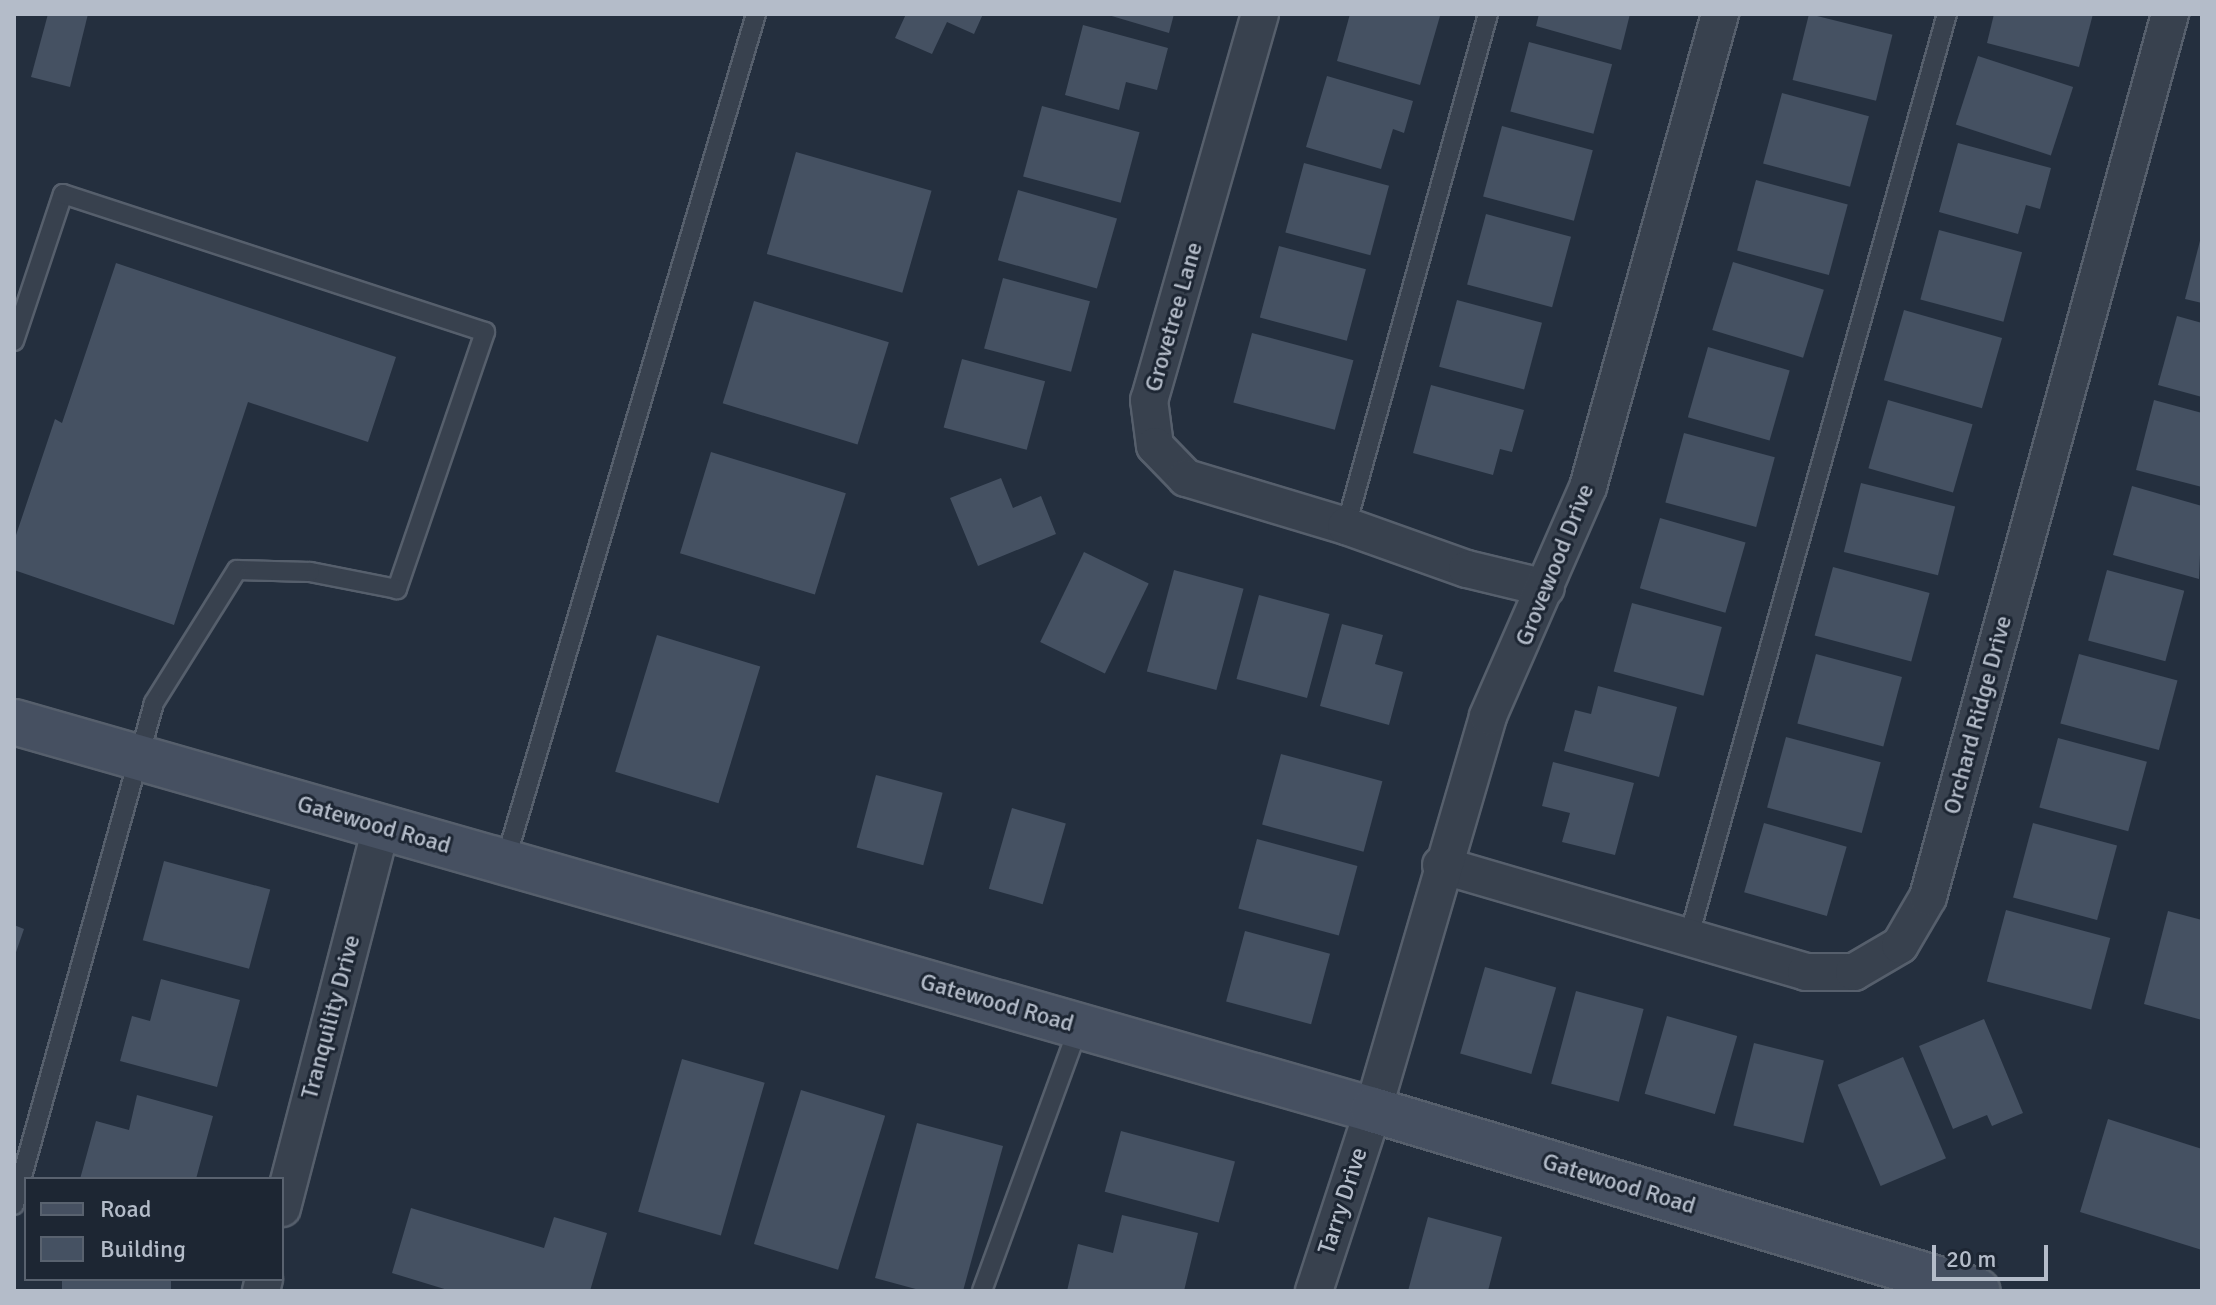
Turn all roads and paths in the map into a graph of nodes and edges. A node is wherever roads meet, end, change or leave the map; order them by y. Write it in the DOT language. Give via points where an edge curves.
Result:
graph roads {
  1 [pos="756,14"];
  2 [pos="1260,14"];
  3 [pos="1488,14"];
  4 [pos="1720,14"];
  5 [pos="1947,14"];
  6 [pos="2170,14"];
  7 [pos="14,341"];
  8 [pos="1346,526"];
  9 [pos="1546,588"];
  10 [pos="14,722"];
  11 [pos="137,756"];
  12 [pos="381,827"];
  13 [pos="505,862"];
  14 [pos="1441,865"];
  15 [pos="1689,936"];
  16 [pos="1079,1026"];
  17 [pos="1373,1110"];
  18 [pos="284,1200"];
  19 [pos="14,1205"];
  20 [pos="982,1291"];
  21 [pos="1314,1291"];
  22 [pos="1978,1291"];
  1 -- 13 [label="lane"];
  2 -- 8 [label="street, Grovetree Lane" via="1149,400 1155,446 1186,478"];
  3 -- 8 [label="lane"];
  4 -- 9 [label="street, Grovewood Drive" via="1588,487"];
  5 -- 15 [label="lane"];
  6 -- 15 [label="street, Orchard Ridge Drive" via="1928,897 1900,945 1854,972 1806,972"];
  7 -- 11 [label="lane" via="63,194 485,332 397,589 310,572 237,570 154,703"];
  8 -- 9 [label="street, Grovetree Lane" via="1467,569"];
  9 -- 14 [label="street, Grovewood Drive" via="1488,716"];
  10 -- 11 [label="street, Gatewood Road"];
  11 -- 12 [label="street, Gatewood Road"];
  11 -- 19 [label="lane"];
  12 -- 13 [label="street, Gatewood Road"];
  12 -- 18 [label="street, Tranquility Drive"];
  13 -- 16 [label="street, Gatewood Road"];
  14 -- 15 [label="street, Orchard Ridge Drive"];
  14 -- 17 [label="street, Grovewood Drive"];
  16 -- 17 [label="street, Gatewood Road"];
  16 -- 20 [label="lane"];
  17 -- 21 [label="street, Tarry Drive"];
  17 -- 22 [label="street, Gatewood Road"];
}
